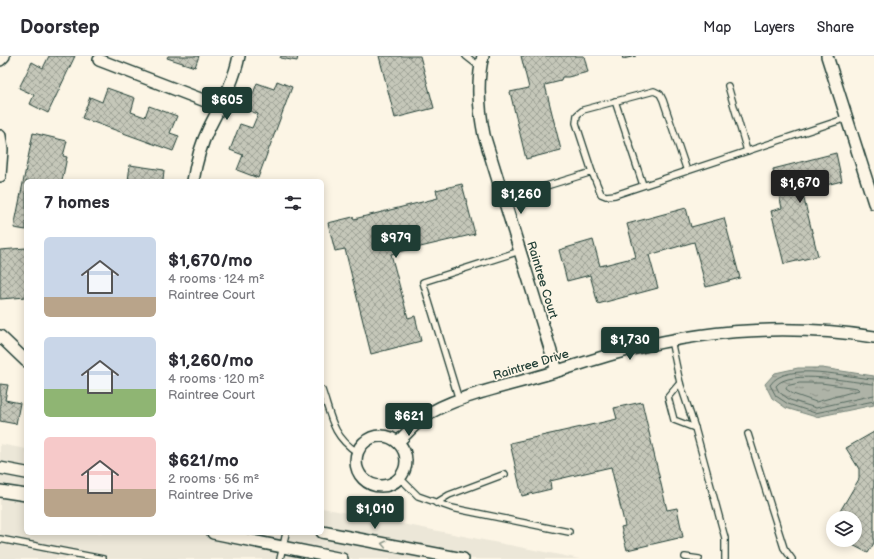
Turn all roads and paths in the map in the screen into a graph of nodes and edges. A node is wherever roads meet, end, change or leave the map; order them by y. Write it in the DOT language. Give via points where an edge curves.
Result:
graph roads {
  1 [pos="4,56"];
  2 [pos="239,56"];
  3 [pos="466,56"];
  4 [pos="827,56"];
  5 [pos="0,60"];
  6 [pos="99,60"];
  7 [pos="481,61"];
  8 [pos="728,86"];
  9 [pos="615,101"];
  10 [pos="221,107"];
  11 [pos="847,118"];
  12 [pos="0,136"];
  13 [pos="747,151"];
  14 [pos="687,171"];
  15 [pos="592,172"];
  16 [pos="0,176"];
  17 [pos="194,179"];
  18 [pos="643,186"];
  19 [pos="504,199"];
  20 [pos="874,203"];
  21 [pos="520,251"];
  22 [pos="0,336"];
  23 [pos="874,337"];
  24 [pos="671,340"];
  25 [pos="24,359"];
  26 [pos="557,371"];
  27 [pos="680,383"];
  28 [pos="324,396"];
  29 [pos="458,400"];
  30 [pos="695,428"];
  31 [pos="748,434"];
  32 [pos="398,442"];
  33 [pos="357,452"];
  34 [pos="0,468"];
  35 [pos="24,473"];
  36 [pos="505,474"];
  37 [pos="400,478"];
  38 [pos="0,491"];
  39 [pos="24,495"];
  40 [pos="436,503"];
  41 [pos="324,532"];
  42 [pos="569,532"];
  43 [pos="222,535"];
  44 [pos="286,535"];
  45 [pos="0,539"];
  46 [pos="283,547"];
  47 [pos="685,557"];
  48 [pos="103,559"];
  49 [pos="280,559"];
  50 [pos="342,559"];
  51 [pos="463,559"];
  52 [pos="700,559"];
  53 [pos="725,559"];
  54 [pos="792,559"];
  1 -- 5 [label="street"];
  2 -- 10 [label="street"];
  3 -- 7 [label="lane"];
  4 -- 11 [label="street"];
  6 -- 10 [label="street"];
  7 -- 19 [label="street, Raintree Court" via="479,113"];
  8 -- 13 [label="lane"];
  9 -- 14 [label="lane" via="654,90 660,94"];
  9 -- 15 [label="lane" via="583,110 576,119"];
  9 -- 18 [label="lane"];
  10 -- 17 [label="street" via="203,143"];
  11 -- 13 [label="lane"];
  11 -- 20 [label="street"];
  12 -- 16 [label="street"];
  13 -- 14 [label="lane"];
  14 -- 18 [label="lane"];
  15 -- 18 [label="lane" via="598,190 606,196"];
  15 -- 19 [label="lane"];
  19 -- 21 [label="street, Raintree Court"];
  21 -- 26 [label="street, Raintree Court"];
  21 -- 29 [label="lane" via="423,282"];
  22 -- 25 [label="street"];
  23 -- 24 [label="street, Raintree Drive" via="843,332 780,329 726,332"];
  24 -- 26 [label="street, Raintree Drive"];
  24 -- 27 [label="lane"];
  26 -- 29 [label="street, Raintree Drive"];
  27 -- 30 [label="lane"];
  27 -- 30 [label="lane" via="668,396 674,420"];
  28 -- 33 [label="lane" via="335,431 346,445"];
  29 -- 32 [label="street, Raintree Drive" via="425,416"];
  30 -- 53 [label="lane" via="725,538"];
  31 -- 54 [label="lane" via="784,548"];
  32 -- 33 [label="street" via="383,435 374,436 361,445"];
  32 -- 37 [label="street" via="406,455 406,463"];
  33 -- 37 [label="street" via="357,469 361,477 368,482 384,486"];
  34 -- 35 [label="street"];
  36 -- 40 [label="lane" via="449,495"];
  37 -- 40 [label="lane" via="418,496"];
  38 -- 39 [label="street"];
  40 -- 42 [label="lane"];
  51 -- 41 [label="street, one-way"];
  43 -- 46 [label="street"];
  44 -- 46 [label="lane"];
  45 -- 48 [label="lane"];
  46 -- 49 [label="lane"];
  46 -- 50 [label="street"];
  47 -- 52 [label="lane"];
}
